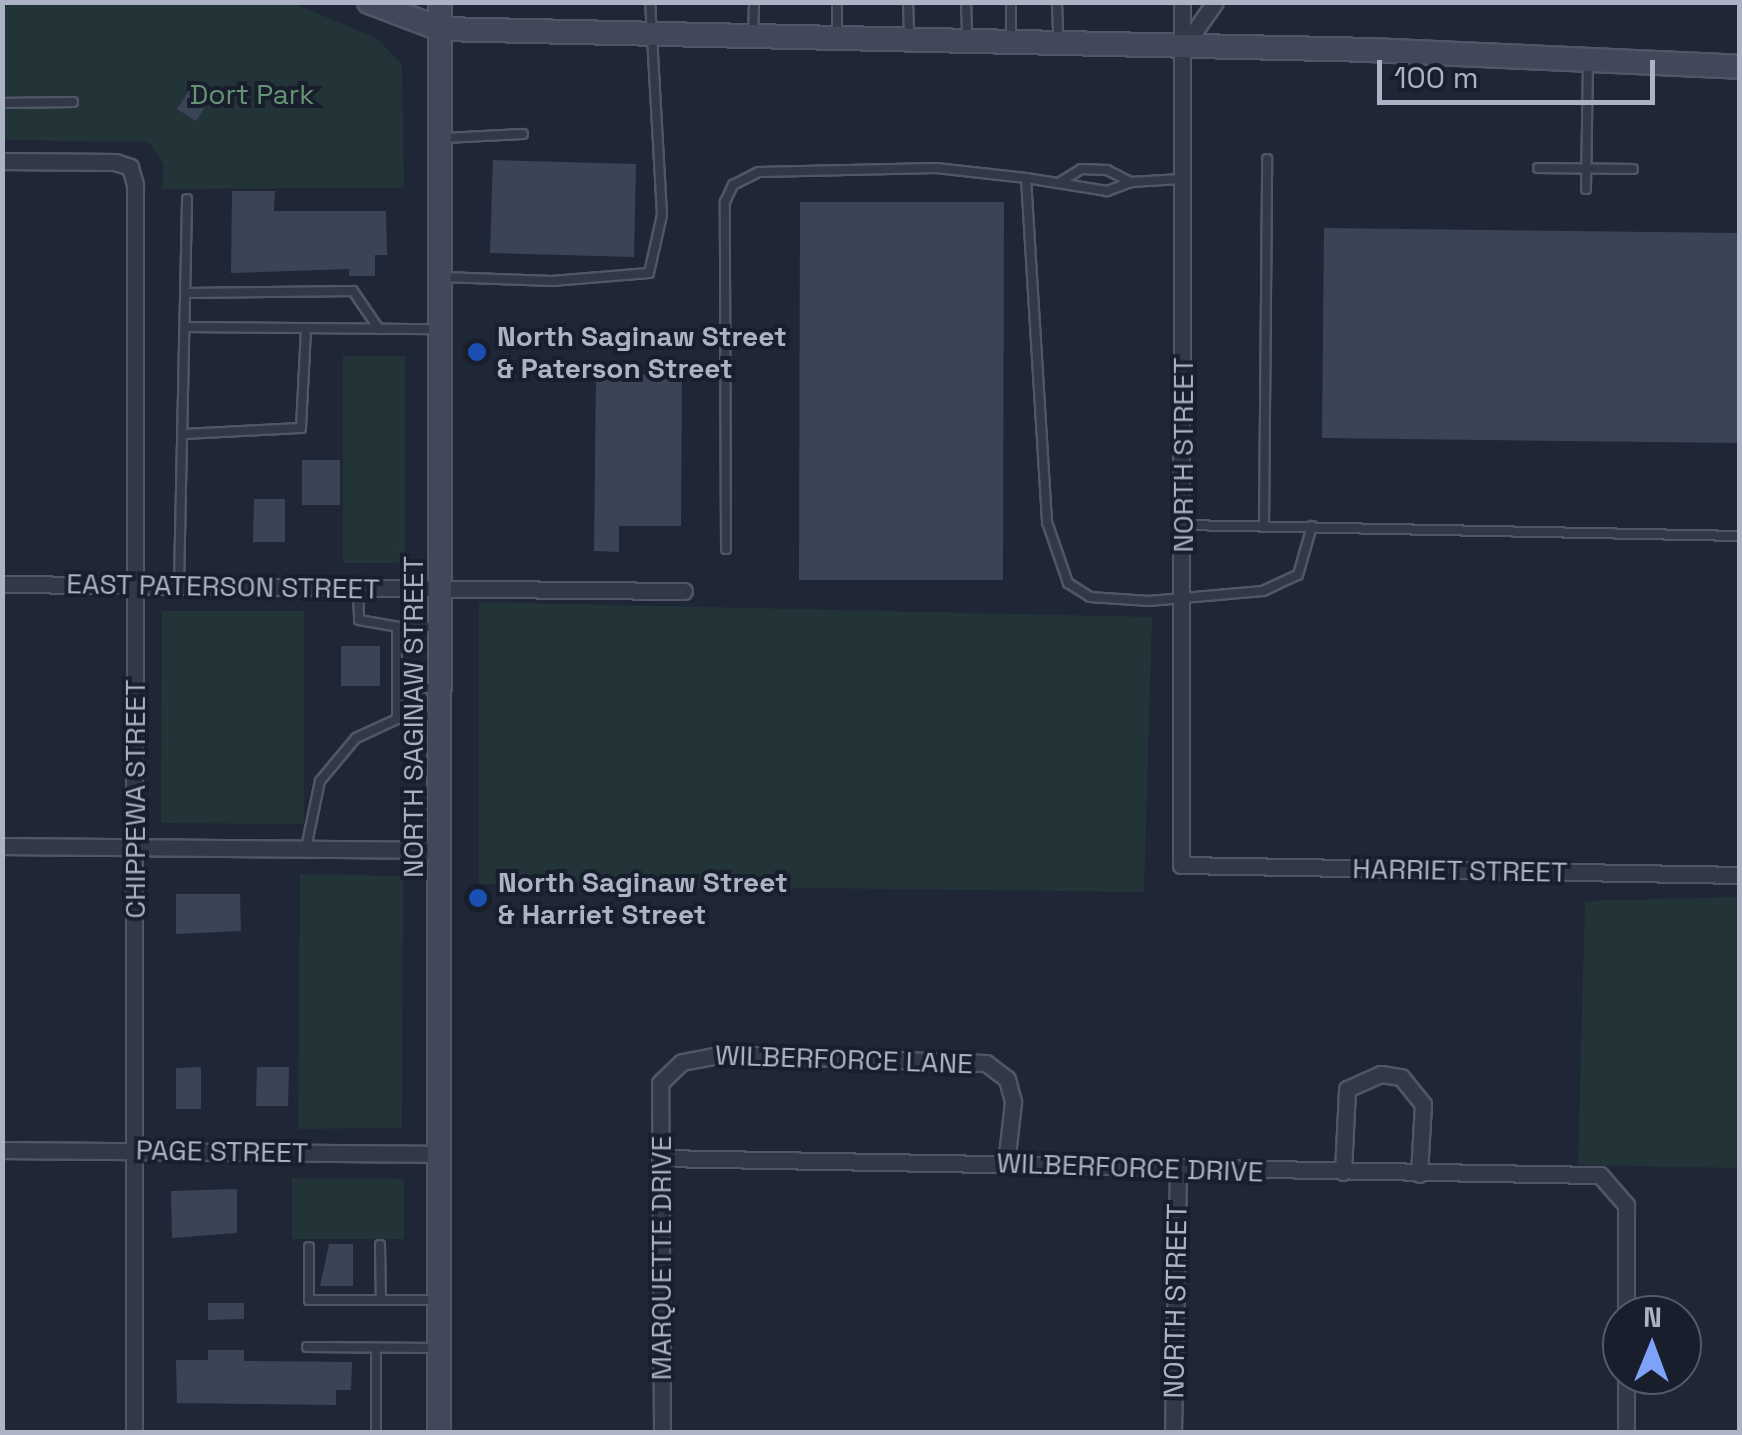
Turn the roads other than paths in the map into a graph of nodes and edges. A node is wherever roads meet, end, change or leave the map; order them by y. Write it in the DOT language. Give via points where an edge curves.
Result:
graph roads {
  1 [pos="369,2"];
  2 [pos="440,2"];
  3 [pos="650,2"];
  4 [pos="754,2"];
  5 [pos="837,2"];
  6 [pos="908,2"];
  7 [pos="966,2"];
  8 [pos="1011,2"];
  9 [pos="1057,2"];
  10 [pos="1182,2"];
  11 [pos="1215,2"];
  12 [pos="440,29"];
  13 [pos="653,35"];
  14 [pos="753,37"];
  15 [pos="837,40"];
  16 [pos="908,41"];
  17 [pos="968,42"];
  18 [pos="1011,43"];
  19 [pos="1058,44"];
  20 [pos="1185,46"];
  21 [pos="1588,62"];
  22 [pos="1740,67"];
  23 [pos="73,102"];
  24 [pos="2,103"];
  25 [pos="523,134"];
  26 [pos="440,138"];
  27 [pos="1267,159"];
  28 [pos="2,162"];
  29 [pos="1538,168"];
  30 [pos="1586,168"];
  31 [pos="1633,169"];
  32 [pos="1026,178"];
  33 [pos="1182,179"];
  34 [pos="1062,180"];
  35 [pos="1131,182"];
  36 [pos="1586,189"];
  37 [pos="188,199"];
  38 [pos="442,277"];
  39 [pos="186,294"];
  40 [pos="185,327"];
  41 [pos="306,328"];
  42 [pos="379,328"];
  43 [pos="444,329"];
  44 [pos="184,434"];
  45 [pos="1182,525"];
  46 [pos="1264,526"];
  47 [pos="1312,526"];
  48 [pos="1740,536"];
  49 [pos="726,549"];
  50 [pos="134,583"];
  51 [pos="2,584"];
  52 [pos="180,584"];
  53 [pos="358,588"];
  54 [pos="444,588"];
  55 [pos="684,591"];
  56 [pos="1183,592"];
  57 [pos="397,626"];
  58 [pos="443,628"];
  59 [pos="398,688"];
  60 [pos="443,688"];
  61 [pos="443,716"];
  62 [pos="397,719"];
  63 [pos="2,846"];
  64 [pos="136,846"];
  65 [pos="306,848"];
  66 [pos="442,850"];
  67 [pos="1182,865"];
  68 [pos="1740,875"];
  69 [pos="660,1083"];
  70 [pos="2,1150"];
  71 [pos="134,1150"];
  72 [pos="442,1154"];
  73 [pos="660,1158"];
  74 [pos="1006,1163"];
  75 [pos="1178,1168"];
  76 [pos="1343,1172"];
  77 [pos="1419,1174"];
  78 [pos="380,1244"];
  79 [pos="309,1247"];
  80 [pos="1626,1295"];
  81 [pos="381,1300"];
  82 [pos="440,1300"];
  83 [pos="307,1347"];
  84 [pos="376,1348"];
  85 [pos="439,1348"];
  86 [pos="1626,1395"];
  87 [pos="134,1432"];
  88 [pos="376,1432"];
  89 [pos="440,1432"];
  90 [pos="662,1432"];
  91 [pos="1173,1432"];
  92 [pos="1626,1432"];
  1 -- 12 [label="main road"];
  2 -- 12 [label="main road, NORTH SAGINAW STREET"];
  3 -- 13 [label="lane"];
  4 -- 14 [label="lane"];
  5 -- 15 [label="lane"];
  6 -- 16 [label="lane"];
  7 -- 17 [label="lane"];
  8 -- 18 [label="lane"];
  9 -- 19 [label="lane"];
  10 -- 20 [label="street, NORTH STREET"];
  11 -- 20 [label="street"];
  12 -- 13 [label="main road"];
  12 -- 26 [label="main road, NORTH SAGINAW STREET"];
  13 -- 14 [label="main road"];
  13 -- 38 [label="lane" via="662,237 649,272 590,280"];
  14 -- 15 [label="main road"];
  15 -- 16 [label="main road"];
  16 -- 17 [label="main road"];
  17 -- 18 [label="main road"];
  18 -- 19 [label="main road"];
  19 -- 20 [label="main road"];
  20 -- 21 [label="main road"];
  20 -- 33 [label="street, NORTH STREET"];
  21 -- 22 [label="main road"];
  21 -- 30 [label="lane"];
  23 -- 24 [label="lane"];
  25 -- 26 [label="lane"];
  26 -- 38 [label="main road, NORTH SAGINAW STREET"];
  27 -- 46 [label="lane"];
  28 -- 50 [label="street, CHIPPEWA STREET" via="130,167"];
  29 -- 30 [label="lane"];
  30 -- 31 [label="lane"];
  30 -- 36 [label="lane"];
  32 -- 34 [label="lane"];
  32 -- 49 [label="lane" via="936,168 759,172 733,184 725,202"];
  32 -- 56 [label="lane" via="1053,548 1068,584 1090,597 1149,601"];
  33 -- 35 [label="lane"];
  33 -- 45 [label="street, NORTH STREET"];
  34 -- 35 [label="lane" via="1107,190"];
  34 -- 35 [label="lane" via="1081,170 1107,170"];
  37 -- 39 [label="lane"];
  38 -- 43 [label="main road, NORTH SAGINAW STREET"];
  39 -- 40 [label="lane"];
  39 -- 42 [label="lane" via="353,291"];
  40 -- 41 [label="lane"];
  40 -- 44 [label="lane"];
  41 -- 42 [label="lane"];
  41 -- 44 [label="lane" via="300,428"];
  42 -- 43 [label="lane"];
  43 -- 54 [label="main road, NORTH SAGINAW STREET"];
  44 -- 52 [label="lane"];
  45 -- 46 [label="lane"];
  45 -- 56 [label="street, NORTH STREET"];
  46 -- 47 [label="lane"];
  47 -- 48 [label="lane"];
  47 -- 56 [label="lane" via="1306,560 1284,584"];
  50 -- 51 [label="street, EAST PATERSON STREET"];
  50 -- 52 [label="street, EAST PATERSON STREET"];
  50 -- 64 [label="street, CHIPPEWA STREET"];
  52 -- 53 [label="street, EAST PATERSON STREET"];
  53 -- 54 [label="street, EAST PATERSON STREET"];
  53 -- 57 [label="lane" via="359,620"];
  54 -- 55 [label="street, EAST PATERSON STREET"];
  54 -- 58 [label="main road, NORTH SAGINAW STREET"];
  56 -- 67 [label="street, NORTH STREET"];
  57 -- 58 [label="lane"];
  57 -- 59 [label="lane"];
  58 -- 60 [label="main road, NORTH SAGINAW STREET"];
  59 -- 60 [label="lane"];
  59 -- 62 [label="lane"];
  60 -- 61 [label="main road, NORTH SAGINAW STREET"];
  61 -- 62 [label="lane"];
  61 -- 66 [label="main road, NORTH SAGINAW STREET"];
  62 -- 65 [label="lane" via="356,738 320,781"];
  63 -- 64 [label="street"];
  64 -- 65 [label="street"];
  64 -- 71 [label="street, CHIPPEWA STREET"];
  65 -- 66 [label="street"];
  66 -- 72 [label="main road, NORTH SAGINAW STREET"];
  67 -- 68 [label="street, HARRIET STREET"];
  69 -- 73 [label="street, MARQUETTE DRIVE"];
  69 -- 74 [label="street, WILBERFORCE LANE" via="682,1062 706,1054 986,1063 1010,1089"];
  70 -- 71 [label="street, PAGE STREET"];
  71 -- 72 [label="street, PAGE STREET"];
  71 -- 87 [label="street, CHIPPEWA STREET"];
  72 -- 82 [label="main road, NORTH SAGINAW STREET"];
  73 -- 74 [label="street, WILBERFORCE DRIVE"];
  73 -- 90 [label="street, MARQUETTE DRIVE"];
  74 -- 75 [label="street, WILBERFORCE DRIVE"];
  75 -- 76 [label="street, WILBERFORCE DRIVE"];
  75 -- 91 [label="street, NORTH STREET"];
  76 -- 77 [label="street, WILBERFORCE DRIVE"];
  76 -- 77 [label="street" via="1346,1090 1380,1074 1401,1078 1423,1104"];
  77 -- 80 [label="street, WILBERFORCE DRIVE" via="1600,1175 1626,1205"];
  78 -- 81 [label="lane"];
  79 -- 81 [label="lane" via="309,1300"];
  81 -- 82 [label="lane"];
  82 -- 85 [label="main road, NORTH SAGINAW STREET"];
  83 -- 84 [label="lane"];
  84 -- 85 [label="lane"];
  84 -- 88 [label="lane"];
  85 -- 89 [label="main road, NORTH SAGINAW STREET"];
  86 -- 92 [label="street"];
}
